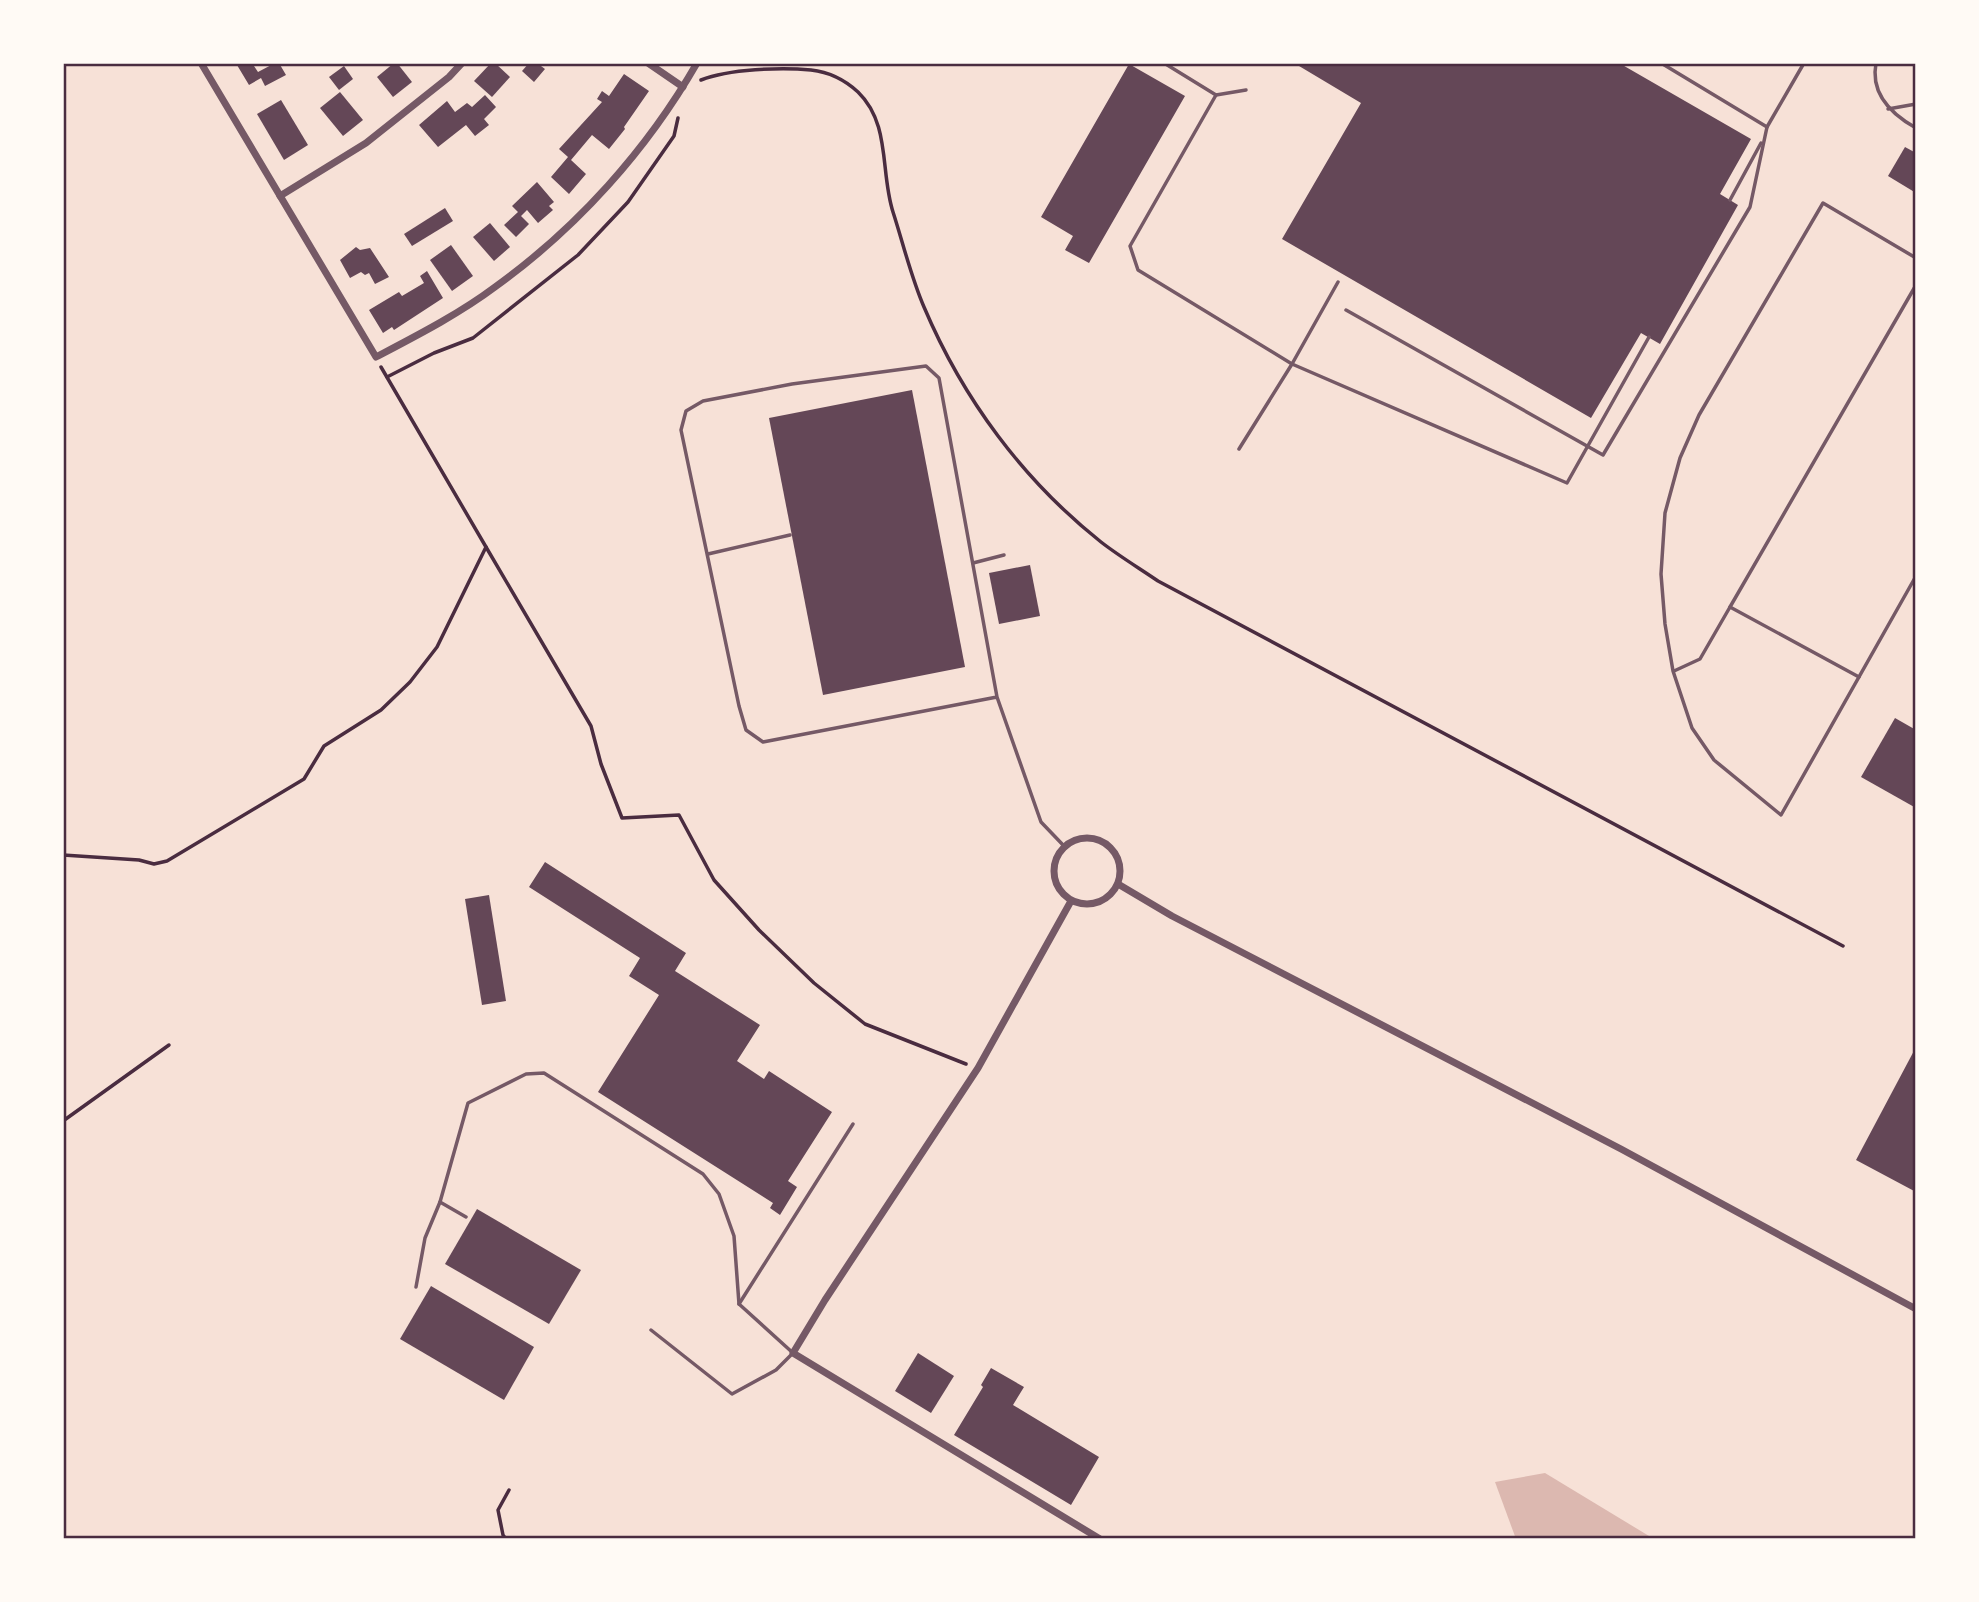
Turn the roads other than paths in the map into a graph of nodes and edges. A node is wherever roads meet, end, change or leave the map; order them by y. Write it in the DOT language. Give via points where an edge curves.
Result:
graph roads {
  1 [pos="201,63"];
  2 [pos="462,63"];
  3 [pos="648,63"];
  4 [pos="697,63"];
  5 [pos="1164,63"];
  6 [pos="1661,63"];
  7 [pos="1804,63"];
  8 [pos="1876,63"];
  9 [pos="683,87"];
  10 [pos="1246,90"];
  11 [pos="1216,94"];
  12 [pos="1916,104"];
  13 [pos="1888,108"];
  14 [pos="1767,127"];
  15 [pos="1916,128"];
  16 [pos="1764,138"];
  17 [pos="280,196"];
  18 [pos="1730,200"];
  19 [pos="1916,258"];
  20 [pos="1338,282"];
  21 [pos="1916,285"];
  22 [pos="1346,310"];
  23 [pos="1648,337"];
  24 [pos="1292,364"];
  25 [pos="1588,446"];
  26 [pos="1239,449"];
  27 [pos="790,535"];
  28 [pos="708,554"];
  29 [pos="1004,555"];
  30 [pos="973,563"];
  31 [pos="1916,576"];
  32 [pos="1730,607"];
  33 [pos="1673,671"];
  34 [pos="1859,677"];
  35 [pos="997,697"];
  36 [pos="1064,846"];
  37 [pos="1118,884"];
  38 [pos="1071,901"];
  39 [pos="853,1124"];
  40 [pos="440,1202"];
  41 [pos="466,1217"];
  42 [pos="416,1287"];
  43 [pos="738,1304"];
  44 [pos="1916,1309"];
  45 [pos="650,1330"];
  46 [pos="793,1353"];
  47 [pos="1100,1539"];
  1 -- 17 [label="street"];
  2 -- 17 [label="street" via="366,143"];
  3 -- 9 [label="street"];
  4 -- 9 [label="street"];
  5 -- 11 [label="lane"];
  6 -- 14 [label="lane"];
  7 -- 14 [label="lane"];
  8 -- 13 [label="lane" via="1876,84"];
  9 -- 17 [label="street" via="587,211 495,288 376,357"];
  10 -- 11 [label="lane"];
  11 -- 24 [label="lane" via="1130,246 1138,270"];
  12 -- 13 [label="lane"];
  13 -- 15 [label="lane"];
  14 -- 16 [label="lane"];
  16 -- 18 [label="lane"];
  16 -- 25 [label="lane" via="1749,207 1603,455"];
  19 -- 33 [label="lane" via="1823,203 1699,415 1680,458 1665,513 1661,574"];
  20 -- 24 [label="lane"];
  21 -- 32 [label="lane"];
  22 -- 25 [label="lane"];
  23 -- 25 [label="lane"];
  24 -- 25 [label="lane" via="1567,484"];
  24 -- 26 [label="lane"];
  27 -- 28 [label="lane"];
  28 -- 30 [label="lane" via="681,430 686,411 703,401 792,384 926,366 939,378"];
  28 -- 35 [label="lane" via="746,730 763,742"];
  29 -- 30 [label="lane"];
  30 -- 35 [label="lane"];
  31 -- 34 [label="lane"];
  32 -- 33 [label="lane" via="1699,659"];
  32 -- 34 [label="lane"];
  33 -- 34 [label="lane" via="1692,728 1714,760 1781,815"];
  35 -- 36 [label="lane" via="1041,822"];
  36 -- 37 [label="street" via="1089,838 1109,846 1119,861"];
  36 -- 38 [label="street" via="1053,867 1054,878"];
  37 -- 38 [label="street" via="1112,894 1091,905"];
  37 -- 44 [label="street"];
  38 -- 46 [label="street" via="978,1068"];
  39 -- 43 [label="lane"];
  40 -- 41 [label="lane"];
  40 -- 42 [label="lane" via="425,1238"];
  40 -- 43 [label="lane" via="468,1103 526,1074 544,1073 702,1174 719,1194 734,1236"];
  43 -- 46 [label="lane"];
  45 -- 46 [label="lane" via="732,1394 776,1370"];
  46 -- 47 [label="street"];
}
